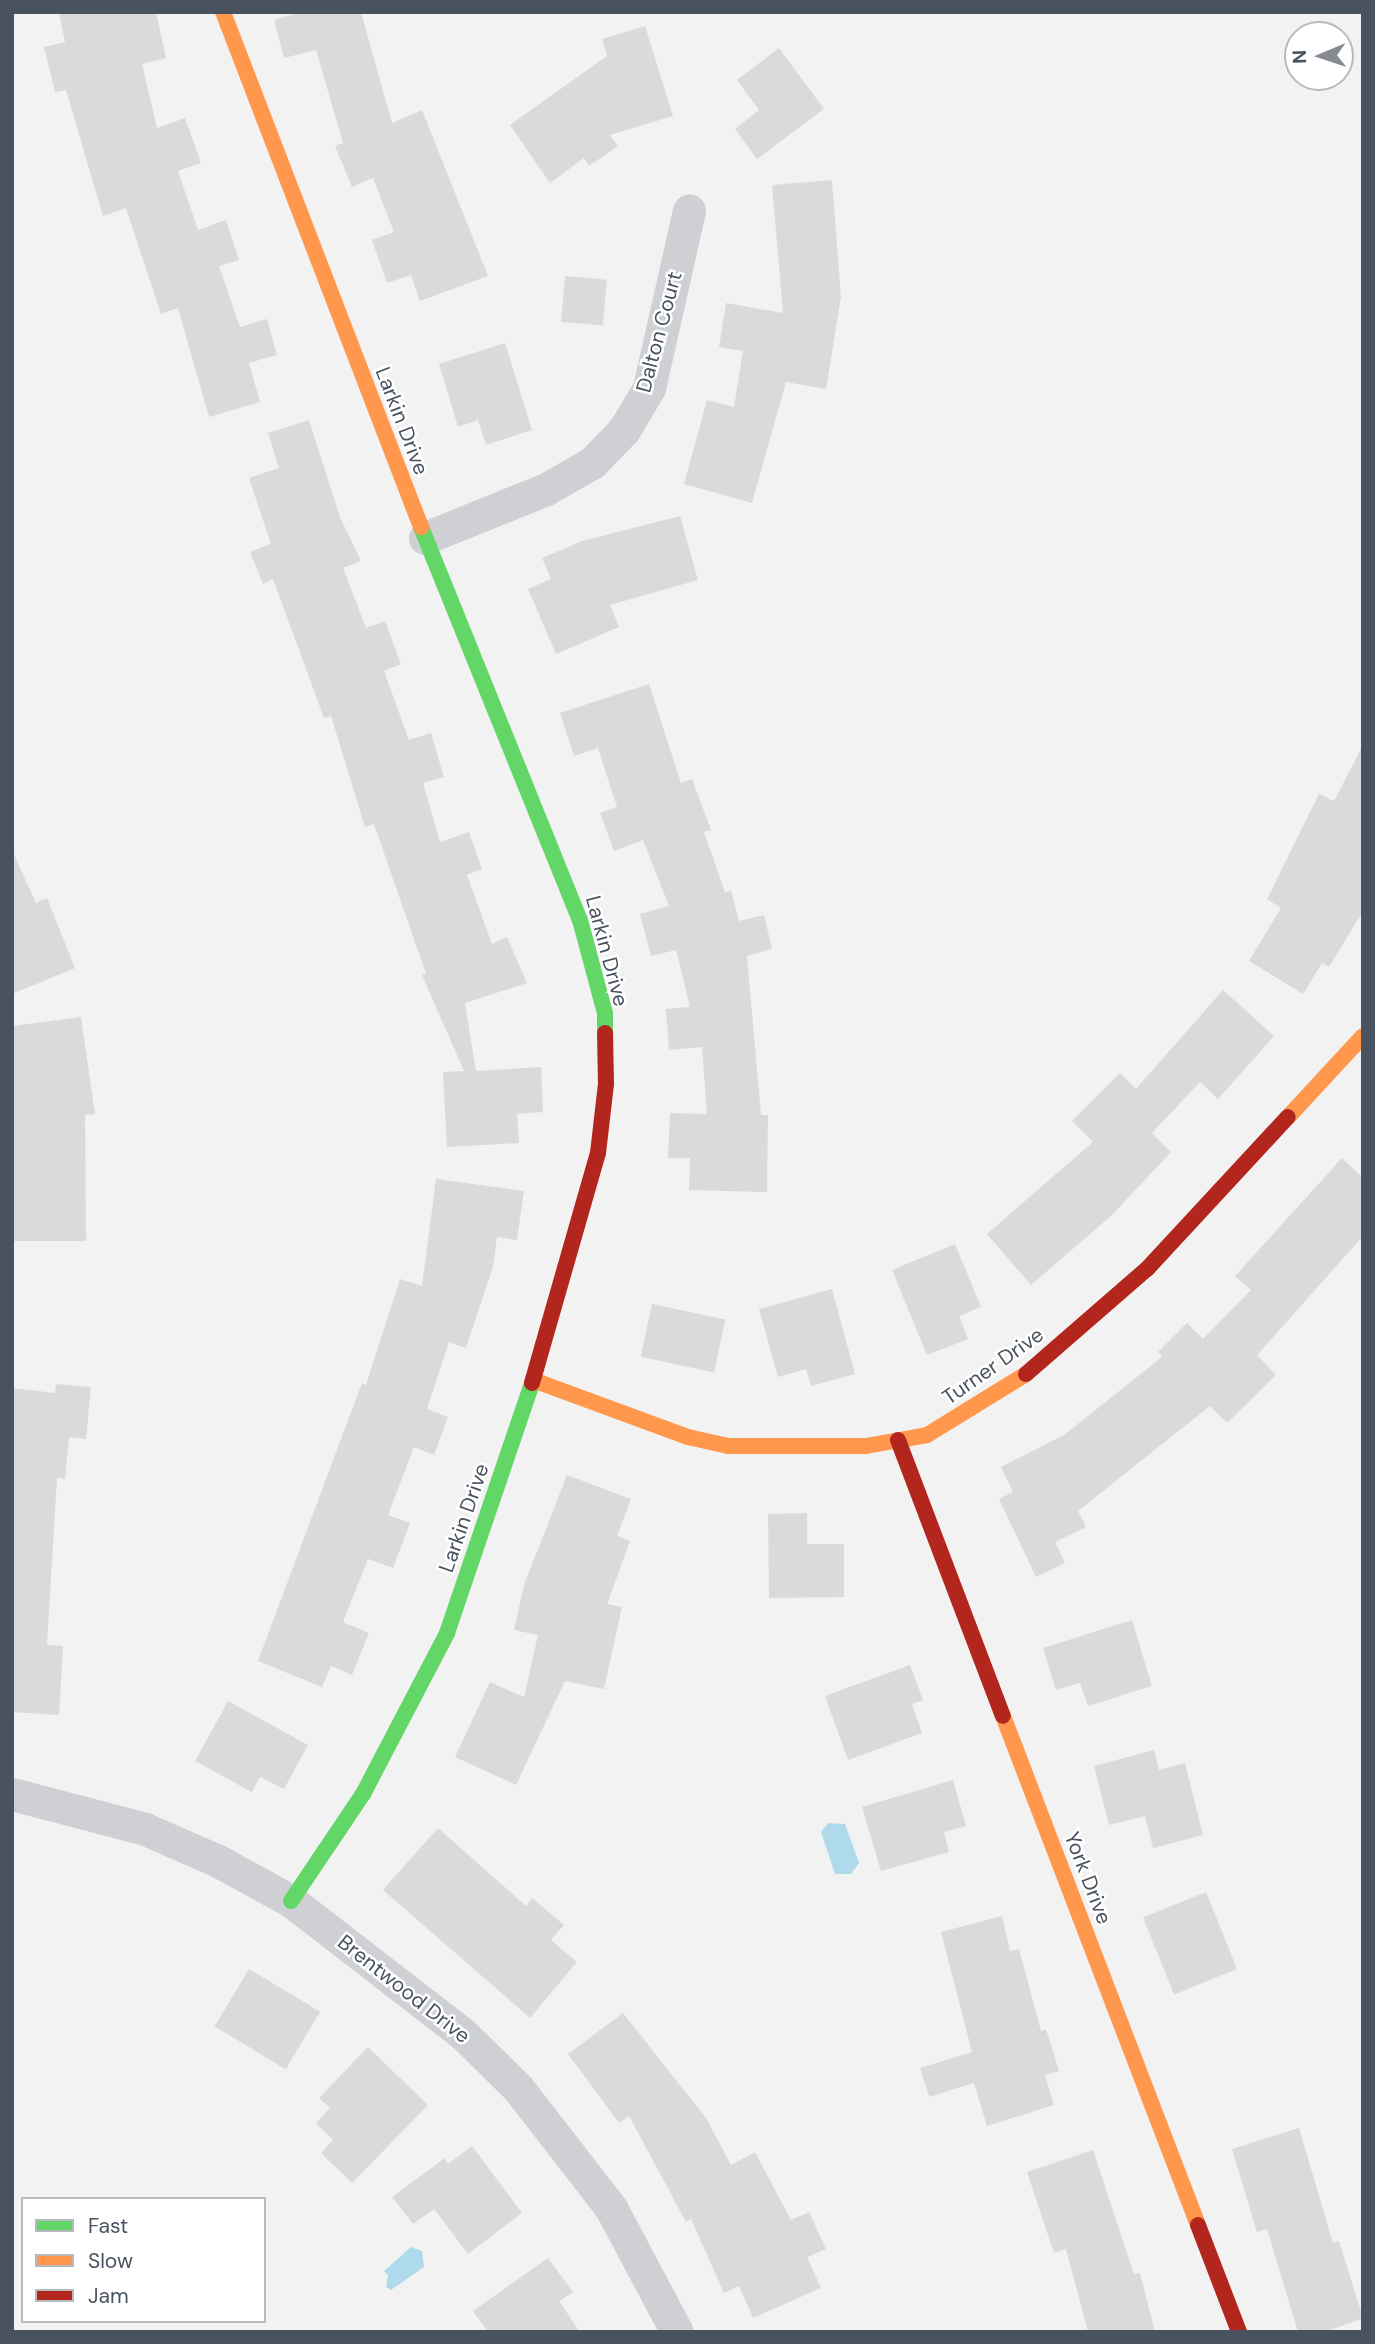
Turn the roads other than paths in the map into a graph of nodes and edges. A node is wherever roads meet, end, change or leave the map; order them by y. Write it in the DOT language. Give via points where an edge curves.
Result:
graph roads {
  1 [pos="223,12"];
  2 [pos="689,211"];
  3 [pos="425,538"];
  4 [pos="1363,1036"];
  5 [pos="533,1380"];
  6 [pos="898,1440"];
  7 [pos="12,1794"];
  8 [pos="290,1901"];
  9 [pos="677,2332"];
  10 [pos="1239,2332"];
  1 -- 3 [label="street, Larkin Drive"];
  2 -- 3 [label="street, Dalton Court" via="649,388 624,430 592,463 546,489"];
  3 -- 5 [label="street, Larkin Drive" via="580,920 605,1013 606,1084 598,1153"];
  4 -- 6 [label="street, Turner Drive" via="1147,1269 1030,1371 927,1435"];
  5 -- 6 [label="street, Turner Drive" via="688,1437 728,1446 866,1446"];
  5 -- 8 [label="street, Larkin Drive" via="447,1633 363,1794"];
  6 -- 10 [label="street, York Drive"];
  7 -- 8 [label="street, Brentwood Drive" via="145,1829 220,1862"];
  8 -- 9 [label="street, Brentwood Drive" via="463,2034 518,2088 611,2208"];
}
